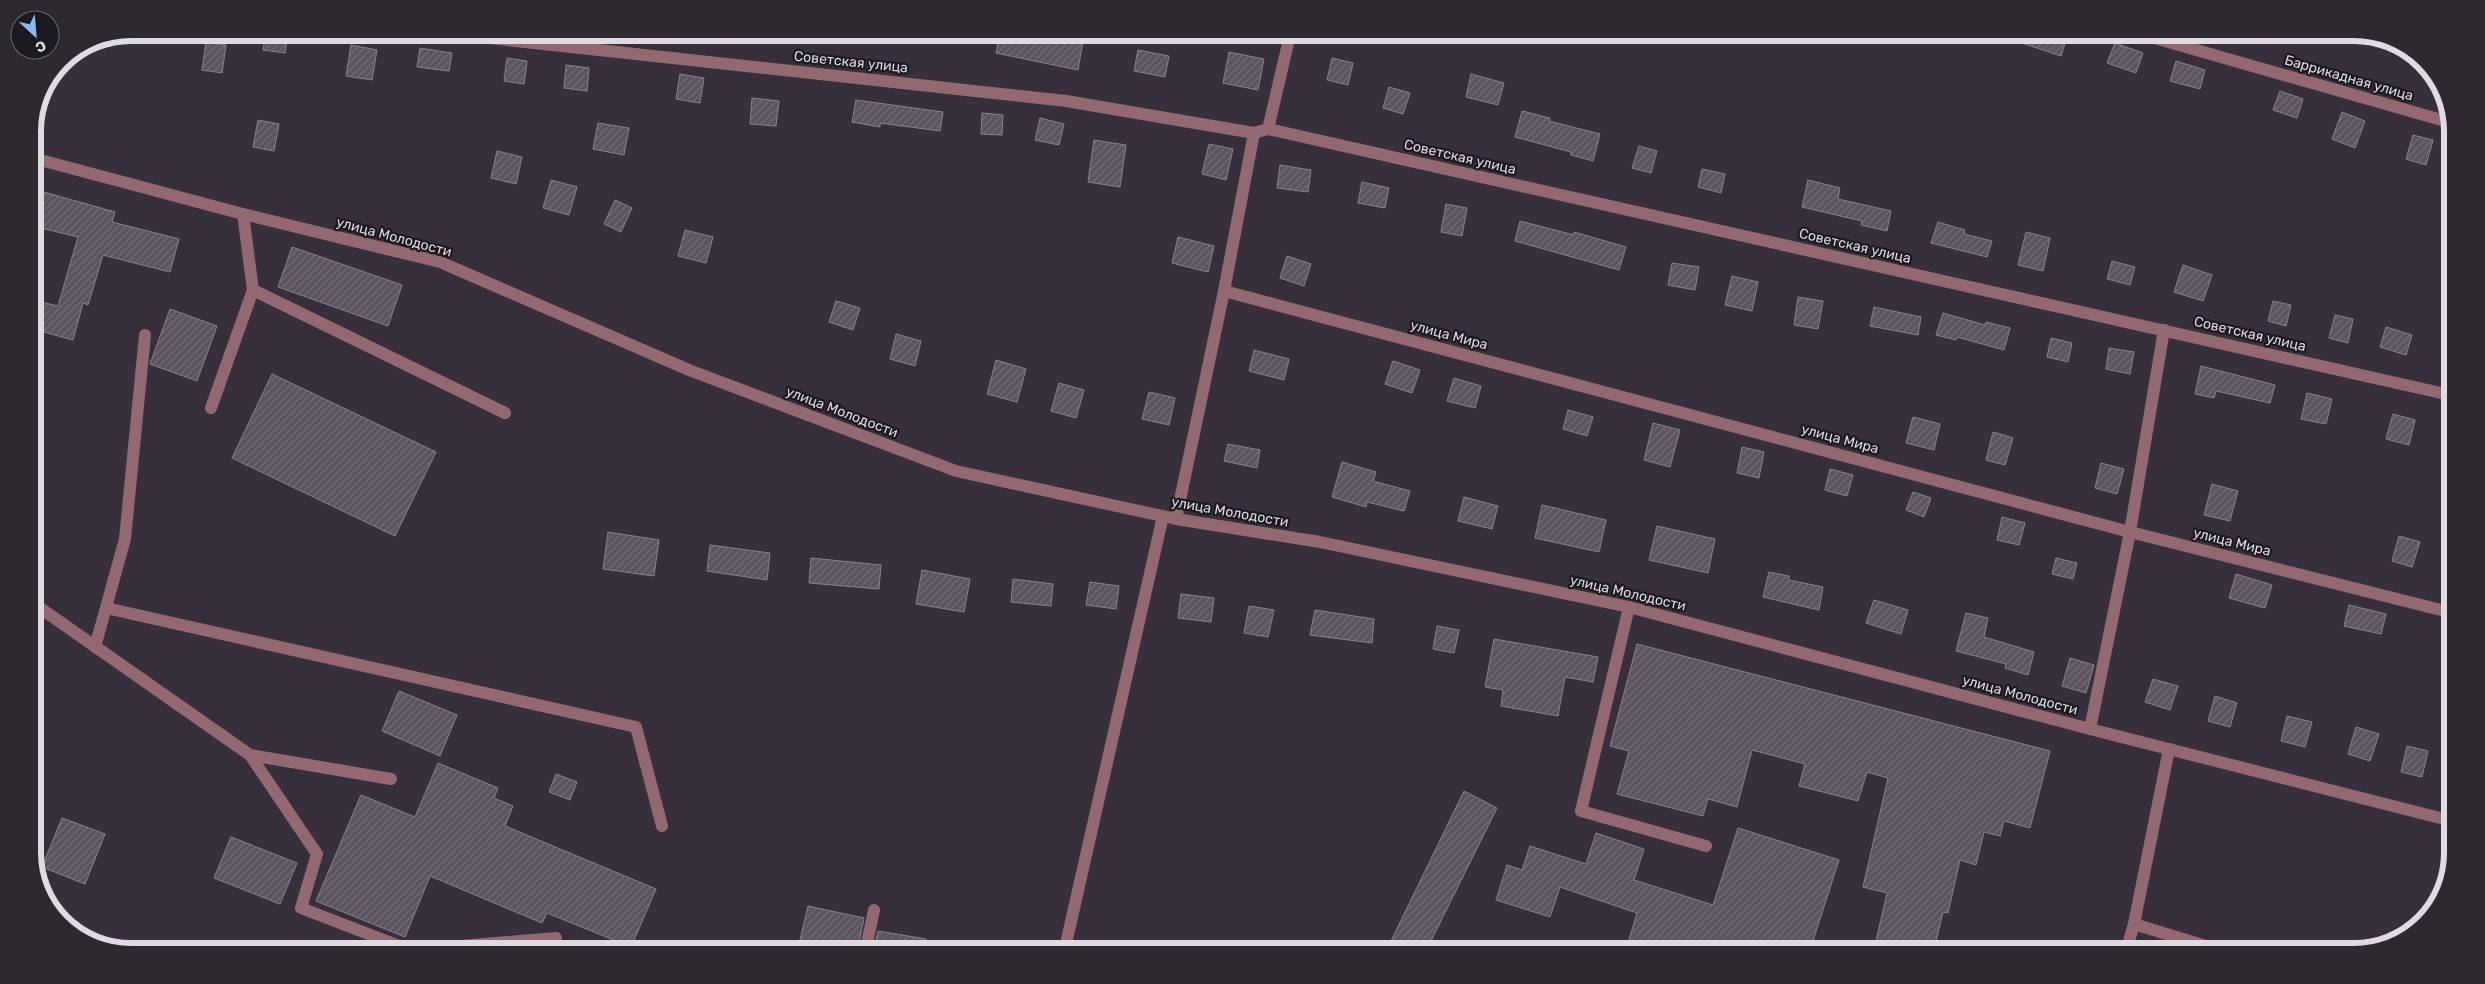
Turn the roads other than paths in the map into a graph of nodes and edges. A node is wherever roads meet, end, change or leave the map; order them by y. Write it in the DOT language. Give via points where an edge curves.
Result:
graph roads {
  1 [pos="516,41"];
  2 [pos="1289,41"];
  3 [pos="2165,41"];
  4 [pos="2443,120"];
  5 [pos="1268,129"];
  6 [pos="1254,133"];
  7 [pos="41,160"];
  8 [pos="243,214"];
  9 [pos="253,290"];
  10 [pos="1224,291"];
  11 [pos="2164,330"];
  12 [pos="145,335"];
  13 [pos="2444,394"];
  14 [pos="211,408"];
  15 [pos="505,413"];
  16 [pos="1163,516"];
  17 [pos="1176,519"];
  18 [pos="2130,532"];
  19 [pos="1629,607"];
  20 [pos="106,608"];
  21 [pos="41,609"];
  22 [pos="2444,611"];
  23 [pos="95,647"];
  24 [pos="2090,729"];
  25 [pos="2169,748"];
  26 [pos="250,755"];
  27 [pos="391,778"];
  28 [pos="2444,819"];
  29 [pos="662,826"];
  30 [pos="1706,846"];
  31 [pos="874,910"];
  32 [pos="2134,924"];
  33 [pos="556,938"];
  34 [pos="392,943"];
  35 [pos="497,943"];
  36 [pos="867,943"];
  37 [pos="1066,943"];
  38 [pos="2128,943"];
  39 [pos="2196,943"];
  1 -- 6 [label="street, Советская улица" via="1066,101"];
  2 -- 5 [label="street"];
  3 -- 4 [label="street, Баррикадная улица"];
  5 -- 6 [label="street, Советская улица"];
  5 -- 11 [label="street, Советская улица"];
  6 -- 10 [label="street"];
  7 -- 8 [label="street, улица Молодости"];
  8 -- 9 [label="street"];
  8 -- 16 [label="street, улица Молодости" via="440,262 689,370 956,471"];
  9 -- 14 [label="street"];
  9 -- 15 [label="street"];
  10 -- 17 [label="street"];
  10 -- 18 [label="street, улица Мира"];
  11 -- 13 [label="street, Советская улица"];
  11 -- 18 [label="street"];
  12 -- 20 [label="street" via="125,539"];
  16 -- 17 [label="street, улица Молодости"];
  16 -- 37 [label="street"];
  17 -- 19 [label="street, улица Молодости" via="1320,542"];
  18 -- 22 [label="street, улица Мира"];
  18 -- 24 [label="street"];
  19 -- 24 [label="street, улица Молодости"];
  19 -- 30 [label="street" via="1581,811"];
  20 -- 23 [label="street"];
  20 -- 29 [label="street" via="636,727"];
  21 -- 23 [label="street"];
  23 -- 26 [label="street"];
  24 -- 25 [label="street, улица Молодости"];
  25 -- 28 [label="street, улица Молодости"];
  25 -- 32 [label="street"];
  26 -- 27 [label="street"];
  26 -- 34 [label="street" via="317,854 301,908"];
  31 -- 36 [label="street"];
  32 -- 38 [label="street"];
  32 -- 39 [label="street"];
  33 -- 35 [label="street"];
}
